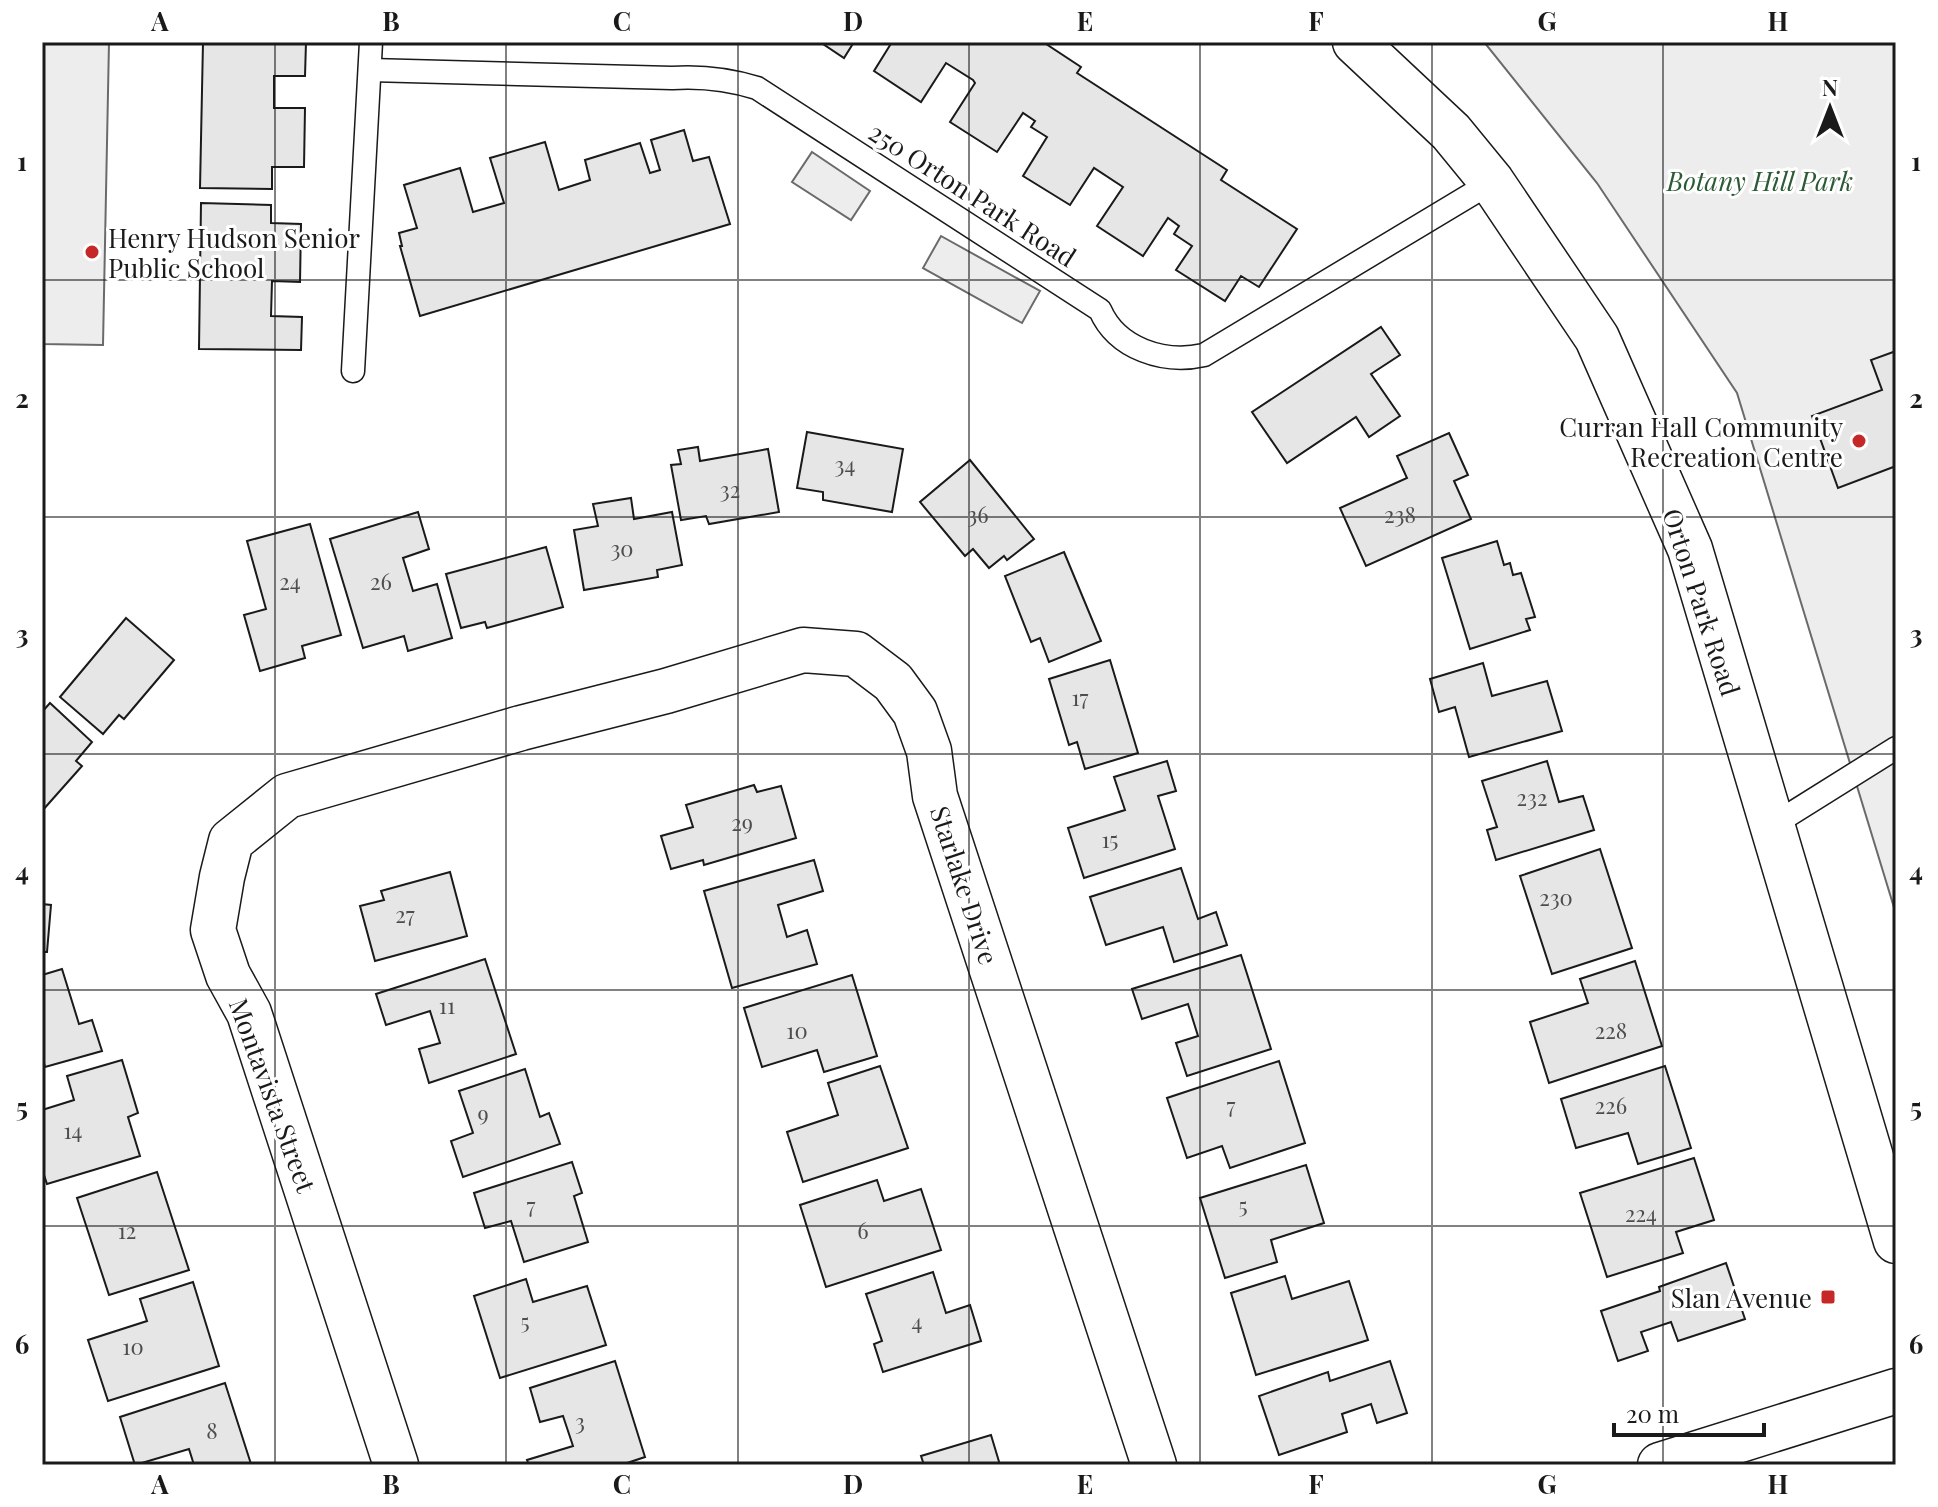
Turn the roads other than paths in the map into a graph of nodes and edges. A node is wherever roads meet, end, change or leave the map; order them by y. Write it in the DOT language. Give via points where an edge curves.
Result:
graph roads {
  1 [pos="371,42"];
  2 [pos="1355,42"];
  3 [pos="370,70"];
  4 [pos="1492,182"];
  5 [pos="353,371"];
  6 [pos="521,728"];
  7 [pos="1896,748"];
  8 [pos="1773,825"];
  9 [pos="1896,1241"];
  10 [pos="1896,1391"];
  11 [pos="396,1465"];
  12 [pos="1154,1465"];
  13 [pos="1660,1465"];
  1 -- 3 [label="lane"];
  2 -- 4 [label="street, Orton Park Road" via="1451,132"];
  3 -- 4 [label="lane, 250 Orton Park Road" via="698,76 757,88 1100,310 1137,348 1170,358 1204,355"];
  3 -- 5 [label="lane"];
  4 -- 8 [label="street, Orton Park Road" via="1597,338 1684,535"];
  6 -- 11 [label="street, Montavista Street" via="287,796 231,841 215,916 213,930 228,975 249,1013"];
  6 -- 12 [label="street, Starlake Drive" via="803,650 856,654 893,682 915,712 929,751 935,796"];
  7 -- 8 [label="lane"];
  8 -- 9 [label="street, Orton Park Road"];
  10 -- 13 [label="street"];
}
